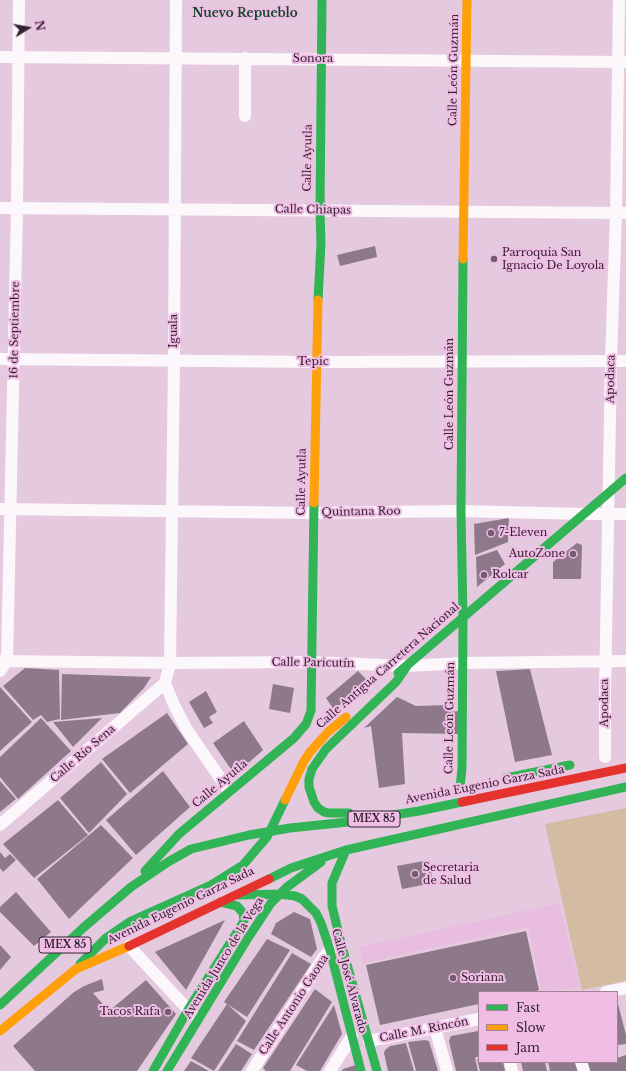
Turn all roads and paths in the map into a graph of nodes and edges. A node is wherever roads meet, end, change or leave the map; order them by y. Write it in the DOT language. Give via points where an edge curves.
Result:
graph roads {
  1 [pos="19,0"];
  2 [pos="176,0"];
  3 [pos="322,0"];
  4 [pos="468,0"];
  5 [pos="619,0"];
  6 [pos="0,57"];
  7 [pos="20,57"];
  8 [pos="176,58"];
  9 [pos="245,58"];
  10 [pos="321,59"];
  11 [pos="466,60"];
  12 [pos="622,62"];
  13 [pos="245,116"];
  14 [pos="0,208"];
  15 [pos="17,208"];
  16 [pos="175,209"];
  17 [pos="320,210"];
  18 [pos="464,213"];
  19 [pos="621,214"];
  20 [pos="0,359"];
  21 [pos="14,359"];
  22 [pos="174,360"];
  23 [pos="611,360"];
  24 [pos="462,361"];
  25 [pos="626,361"];
  26 [pos="316,362"];
  27 [pos="626,478"];
  28 [pos="609,493"];
  29 [pos="5,509"];
  30 [pos="461,511"];
  31 [pos="172,512"];
  32 [pos="313,513"];
  33 [pos="584,514"];
  34 [pos="609,514"];
  35 [pos="626,514"];
  36 [pos="463,618"];
  37 [pos="606,661"];
  38 [pos="626,661"];
  39 [pos="313,662"];
  40 [pos="170,663"];
  41 [pos="462,663"];
  42 [pos="2,664"];
  43 [pos="407,666"];
  44 [pos="165,682"];
  45 [pos="605,757"];
  46 [pos="582,762"];
  47 [pos="626,768"];
  48 [pos="499,780"];
  49 [pos="626,787"];
  50 [pos="460,788"];
  51 [pos="229,791"];
  52 [pos="439,798"];
  53 [pos="419,811"];
  54 [pos="385,817"];
  55 [pos="517,821"];
  56 [pos="0,825"];
  57 [pos="450,826"];
  58 [pos="346,850"];
  59 [pos="332,854"];
  60 [pos="131,886"];
  61 [pos="279,894"];
  62 [pos="235,895"];
  63 [pos="220,902"];
  64 [pos="289,905"];
  65 [pos="310,906"];
  66 [pos="280,907"];
  67 [pos="265,911"];
  68 [pos="341,943"];
  69 [pos="129,946"];
  70 [pos="330,950"];
  71 [pos="76,968"];
  72 [pos="626,988"];
  73 [pos="611,991"];
  74 [pos="0,1005"];
  75 [pos="188,1010"];
  76 [pos="478,1019"];
  77 [pos="198,1021"];
  78 [pos="435,1028"];
  79 [pos="0,1031"];
  80 [pos="352,1036"];
  81 [pos="369,1041"];
  82 [pos="153,1071"];
  83 [pos="168,1071"];
  84 [pos="252,1071"];
  85 [pos="330,1071"];
  86 [pos="361,1071"];
  87 [pos="377,1071"];
  88 [pos="447,1071"];
  1 -- 7 [label="street, 16 de Septiembre"];
  2 -- 8 [label="street, Iguala"];
  3 -- 10 [label="main road, Calle Ayutla"];
  4 -- 11 [label="main road, Calle León Guzmán"];
  5 -- 12 [label="street, Apodaca"];
  6 -- 7 [label="street, Sonora"];
  7 -- 8 [label="street, Sonora"];
  7 -- 15 [label="street, 16 de Septiembre"];
  8 -- 9 [label="street, Sonora"];
  8 -- 16 [label="street, Iguala"];
  9 -- 10 [label="street, Sonora"];
  9 -- 13 [label="street"];
  10 -- 11 [label="street, Sonora"];
  10 -- 17 [label="main road, Calle Ayutla"];
  11 -- 12 [label="street, Sonora"];
  11 -- 18 [label="main road, Calle León Guzmán"];
  12 -- 19 [label="street, Apodaca"];
  14 -- 15 [label="street, Calle Chiapas"];
  15 -- 16 [label="street, Calle Chiapas"];
  15 -- 21 [label="street, 16 de Septiembre"];
  16 -- 17 [label="street, Calle Chiapas"];
  16 -- 22 [label="street, Iguala"];
  17 -- 18 [label="street, Calle Chiapas"];
  17 -- 26 [label="main road, Calle Ayutla"];
  18 -- 19 [label="street, Calle Chiapas"];
  18 -- 24 [label="main road, Calle León Guzmán"];
  19 -- 23 [label="street, Apodaca"];
  20 -- 21 [label="street, Tepic"];
  21 -- 22 [label="street, Tepic"];
  21 -- 29 [label="street, 16 de Septiembre"];
  22 -- 26 [label="street, Tepic"];
  22 -- 31 [label="street, Iguala"];
  23 -- 24 [label="street, Tepic"];
  23 -- 25 [label="street, Tepic"];
  23 -- 28 [label="street, Apodaca"];
  24 -- 26 [label="street, Tepic"];
  24 -- 30 [label="main road, Calle León Guzmán"];
  26 -- 32 [label="main road, Calle Ayutla"];
  27 -- 28 [label="main road, Calle Antigua Carretera Nacional"];
  28 -- 33 [label="main road, Calle Antigua Carretera Nacional"];
  28 -- 34 [label="street, Apodaca"];
  29 -- 31 [label="street, Quintana Roo"];
  29 -- 42 [label="street, 16 de Septiembre"];
  30 -- 32 [label="street, Quintana Roo"];
  30 -- 33 [label="street, Quintana Roo"];
  30 -- 36 [label="main road, Calle León Guzmán"];
  31 -- 32 [label="street, Quintana Roo"];
  31 -- 40 [label="street, Iguala"];
  32 -- 39 [label="main road, Calle Ayutla"];
  33 -- 34 [label="street, Quintana Roo"];
  33 -- 36 [label="main road, Calle Antigua Carretera Nacional"];
  34 -- 35 [label="street, Quintana Roo"];
  34 -- 37 [label="street, Apodaca"];
  36 -- 41 [label="main road, Calle León Guzmán"];
  36 -- 43 [label="main road, Calle Antigua Carretera Nacional"];
  37 -- 38 [label="street, Calle Paricutín"];
  37 -- 41 [label="street, Calle Paricutín"];
  37 -- 45 [label="street, Apodaca"];
  39 -- 40 [label="street, Calle Paricutín"];
  39 -- 43 [label="street, Calle Paricutín"];
  39 -- 51 [label="main road, Calle Ayutla" via="311,711 306,724 294,738"];
  40 -- 42 [label="street, Calle Paricutín"];
  40 -- 44 [label="street, Iguala"];
  41 -- 43 [label="street, Calle Paricutín"];
  41 -- 50 [label="main road, Calle León Guzmán"];
  43 -- 54 [label="main road" via="396,682 326,749 308,779 314,802 324,812 337,814 362,810"];
  43 -- 71 [label="main road, Calle Antigua Carretera Nacional" via="314,746 304,761 267,837 247,860 216,882 131,921 106,938"];
  44 -- 51 [label="street" via="187,730"];
  44 -- 56 [label="street, Calle Río Sena"];
  46 -- 48 [label="main road"];
  47 -- 53 [label="main road, Avenida Eugenio Garza Sada / MEX 85"];
  49 -- 57 [label="main road, Avenida Eugenio Garza Sada / MEX 85"];
  51 -- 60 [label="main road, Calle Ayutla" via="179,834"];
  52 -- 53 [label="main road"];
  53 -- 54 [label="main road, Avenida Eugenio Garza Sada / MEX 85"];
  54 -- 60 [label="main road, Avenida Eugenio Garza Sada / MEX 85" via="290,828 201,845 179,855"];
  55 -- 57 [label="main road" via="475,828"];
  57 -- 58 [label="main road, Avenida Eugenio Garza Sada / MEX 85"];
  58 -- 59 [label="main road, Avenida Eugenio Garza Sada / MEX 85"];
  58 -- 68 [label="main road, Calle José Alvarado" via="336,872 331,893"];
  59 -- 61 [label="main road, Avenida Junco de la Vega"];
  59 -- 62 [label="main road, Avenida Eugenio Garza Sada / MEX 85" via="291,868"];
  60 -- 74 [label="main road, Avenida Eugenio Garza Sada / MEX 85"];
  61 -- 62 [label="main road, Calle José Alvarado"];
  61 -- 65 [label="main road, Calle José Alvarado" via="295,896"];
  61 -- 67 [label="main road, Avenida Junco de la Vega"];
  62 -- 63 [label="main road, Avenida Eugenio Garza Sada / MEX 85"];
  63 -- 69 [label="main road, Avenida Eugenio Garza Sada / MEX 85"];
  63 -- 75 [label="main road, Avenida Junco de la Vega" via="237,906 243,913 244,921"];
  64 -- 65 [label="main road"];
  65 -- 70 [label="main road, Calle José Alvarado" via="321,923"];
  66 -- 67 [label="main road"];
  67 -- 77 [label="main road, Avenida Junco de la Vega"];
  68 -- 70 [label="street, Calle Antonio Gaona"];
  68 -- 81 [label="main road, Calle José Alvarado"];
  69 -- 71 [label="main road, Avenida Eugenio Garza Sada / MEX 85"];
  69 -- 75 [label="street"];
  70 -- 80 [label="main road, Calle José Alvarado"];
  70 -- 84 [label="street, Calle Antonio Gaona"];
  71 -- 79 [label="main road, Avenida Eugenio Garza Sada / MEX 85"];
  72 -- 73 [label="street"];
  75 -- 77 [label="street"];
  75 -- 82 [label="main road, Avenida Junco de la Vega"];
  76 -- 78 [label="street, Calle M. Rincón"];
  77 -- 83 [label="main road, Avenida Junco de la Vega"];
  78 -- 81 [label="street, Calle M. Rincón"];
  78 -- 88 [label="street"];
  80 -- 85 [label="street"];
  80 -- 86 [label="main road, Calle José Alvarado"];
  81 -- 87 [label="main road, Calle José Alvarado"];
}
